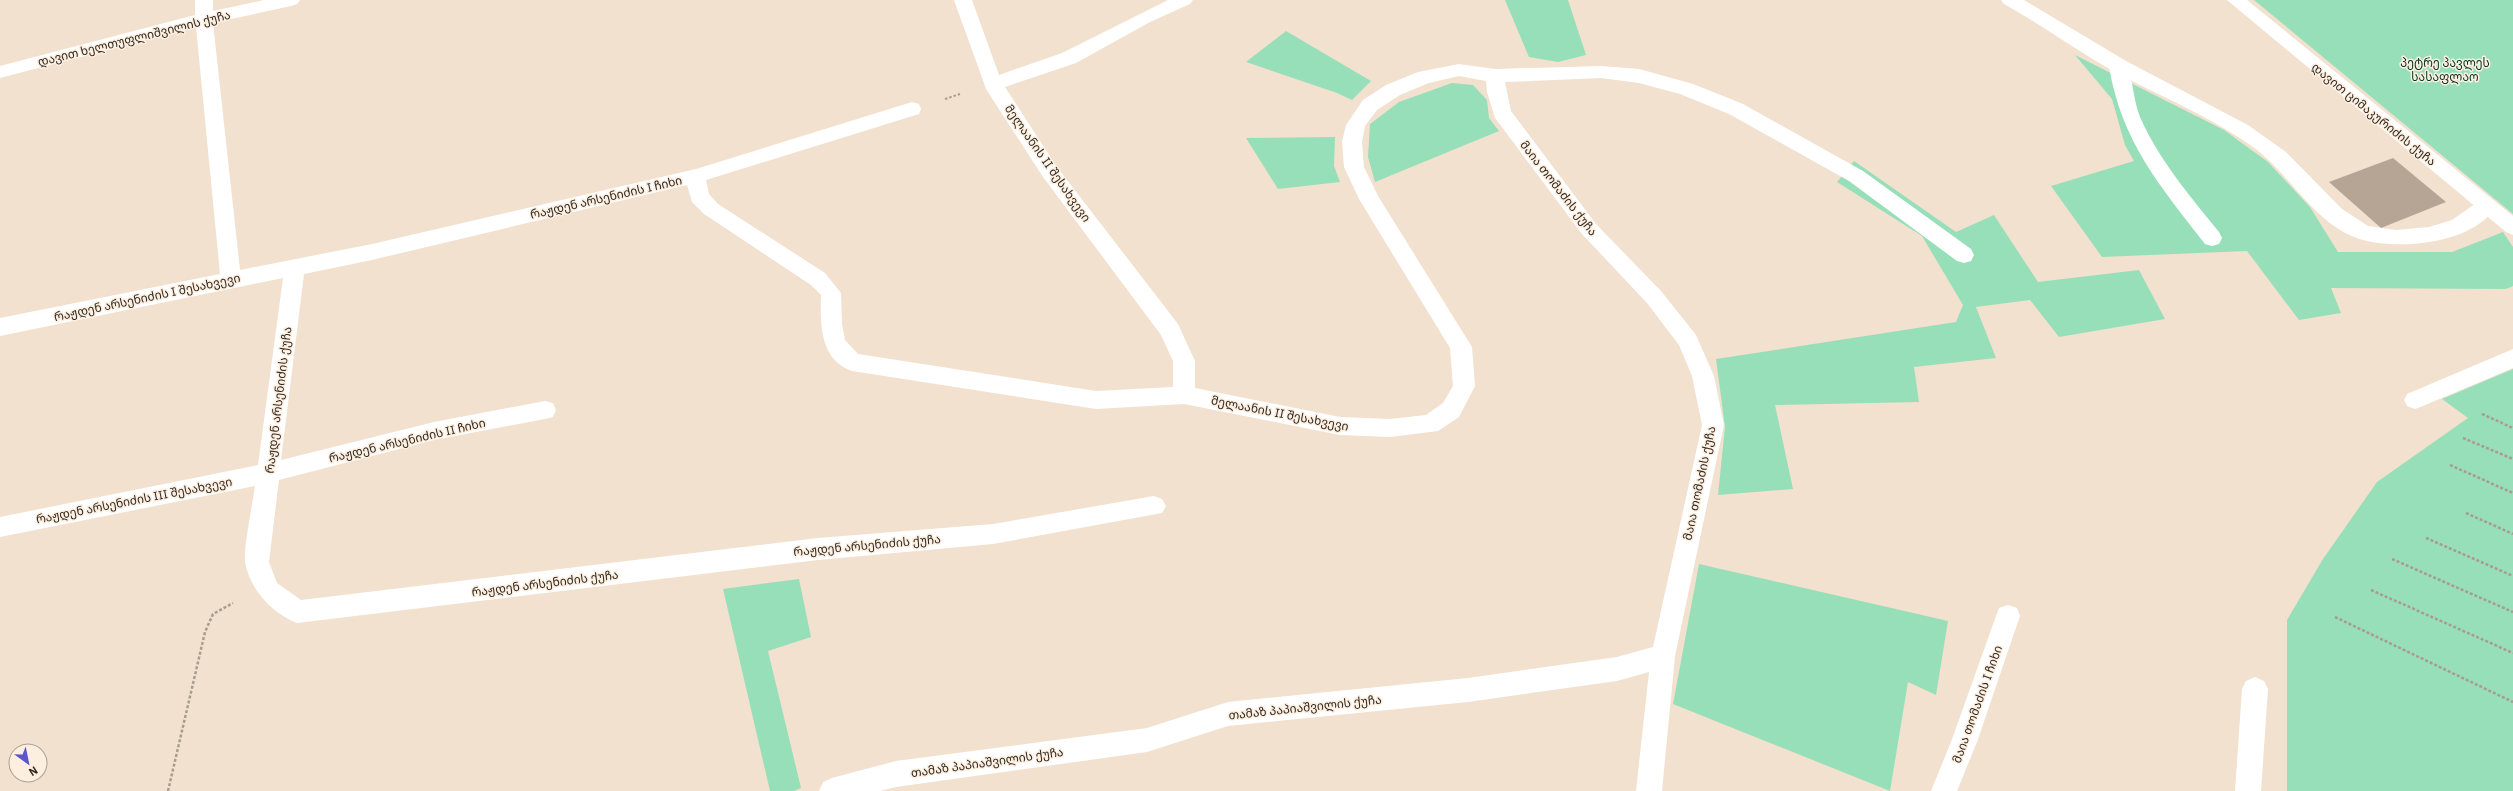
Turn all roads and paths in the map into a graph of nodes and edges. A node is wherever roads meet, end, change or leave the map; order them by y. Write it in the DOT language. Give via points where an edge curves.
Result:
graph roads {
  1 [pos="204,0"];
  2 [pos="291,0"];
  3 [pos="963,0"];
  4 [pos="1184,0"];
  5 [pos="2010,0"];
  6 [pos="2236,0"];
  7 [pos="204,19"];
  8 [pos="2118,66"];
  9 [pos="0,72"];
  10 [pos="1495,76"];
  11 [pos="993,84"];
  12 [pos="912,109"];
  13 [pos="696,176"];
  14 [pos="2486,206"];
  15 [pos="2513,227"];
  16 [pos="2212,238"];
  17 [pos="1964,255"];
  18 [pos="295,267"];
  19 [pos="231,280"];
  20 [pos="0,327"];
  21 [pos="2513,358"];
  22 [pos="1184,395"];
  23 [pos="2415,400"];
  24 [pos="545,410"];
  25 [pos="2482,414"];
  26 [pos="2513,428"];
  27 [pos="2463,438"];
  28 [pos="2513,459"];
  29 [pos="2450,465"];
  30 [pos="269,473"];
  31 [pos="2513,493"];
  32 [pos="1154,506"];
  33 [pos="2466,513"];
  34 [pos="0,527"];
  35 [pos="2513,534"];
  36 [pos="2426,538"];
  37 [pos="2392,559"];
  38 [pos="2513,576"];
  39 [pos="266,584"];
  40 [pos="2371,590"];
  41 [pos="2513,612"];
  42 [pos="2008,616"];
  43 [pos="2335,617"];
  44 [pos="2513,653"];
  45 [pos="1662,656"];
  46 [pos="2255,689"];
  47 [pos="2513,702"];
  48 [pos="168,791"];
  49 [pos="832,791"];
  50 [pos="1649,791"];
  51 [pos="1944,791"];
  52 [pos="2248,791"];
  1 -- 7 [label="street"];
  2 -- 7 [label="street, დავით ხელთუფლიშვილის ქუჩა"];
  3 -- 11 [label="street, მელაანის II შესახვევი"];
  4 -- 11 [label="street" via="1069,58"];
  5 -- 8 [label="street" via="2049,21"];
  6 -- 14 [label="street, დავით ციმაკურიძის ქუჩა"];
  7 -- 9 [label="street, დავით ხელთუფლიშვილის ქუჩა"];
  7 -- 19 [label="street"];
  8 -- 14 [label="street" via="2223,118 2278,157 2318,199 2348,224 2375,236 2399,238 2432,233 2459,225"];
  8 -- 16 [label="street" via="2120,90 2130,120 2156,164"];
  10 -- 17 [label="street, მელაანის II შესახვევი" via="1601,72 1639,76 1686,89 1736,109 1856,176"];
  10 -- 22 [label="street, მელაანის II შესახვევი" via="1459,70 1424,77 1393,90 1370,105 1356,125 1352,142 1354,167 1369,199 1461,347 1464,386 1451,410 1430,424 1390,428 1340,426"];
  10 -- 45 [label="street, მაია თომაძის ქუჩა" via="1502,113 1589,229 1654,297 1688,342 1703,376 1713,425"];
  11 -- 12 [label="path"];
  11 -- 22 [label="street, მელაანის II შესახვევი" via="1050,172 1170,330 1184,361"];
  12 -- 13 [label="street, რაჟდენ არსენიძის I ჩიხი"];
  13 -- 18 [label="street, რაჟდენ არსენიძის I ჩიხი" via="372,252"];
  13 -- 22 [label="street" via="699,197 711,209 818,280 831,293 831,324 836,344 852,362 1096,400"];
  14 -- 15 [label="street, დავით ციმაკურიძის ქუჩა"];
  18 -- 19 [label="street, რაჟდენ არსენიძის I შესახვევი"];
  18 -- 30 [label="street, რაჟდენ არსენიძის ქუჩა"];
  19 -- 20 [label="street, რაჟდენ არსენიძის I შესახვევი"];
  21 -- 23 [label="street"];
  24 -- 30 [label="street, რაჟდენ არსენიძის II ჩიხი" via="434,431"];
  25 -- 26 [label="path"];
  27 -- 28 [label="path"];
  29 -- 31 [label="path"];
  30 -- 34 [label="street, რაჟდენ არსენიძის III შესახვევი"];
  30 -- 39 [label="street, რაჟდენ არსენიძის ქუჩა" via="257,562"];
  32 -- 39 [label="street, რაჟდენ არსენიძის ქუჩა" via="993,534 818,549 297,612 268,590"];
  33 -- 35 [label="path"];
  36 -- 38 [label="path"];
  37 -- 41 [label="path"];
  39 -- 48 [label="path" via="213,614 205,632"];
  40 -- 44 [label="path"];
  42 -- 51 [label="street, მაია თომაძის I ჩიხი"];
  43 -- 47 [label="path"];
  45 -- 49 [label="street, თამაზ პაპიაშვილის ქუჩა" via="1617,669 1566,677 1468,690 1228,714 1147,740 896,774"];
  45 -- 50 [label="street, მაია თომაძის ქუჩა"];
  46 -- 52 [label="street"];
}
